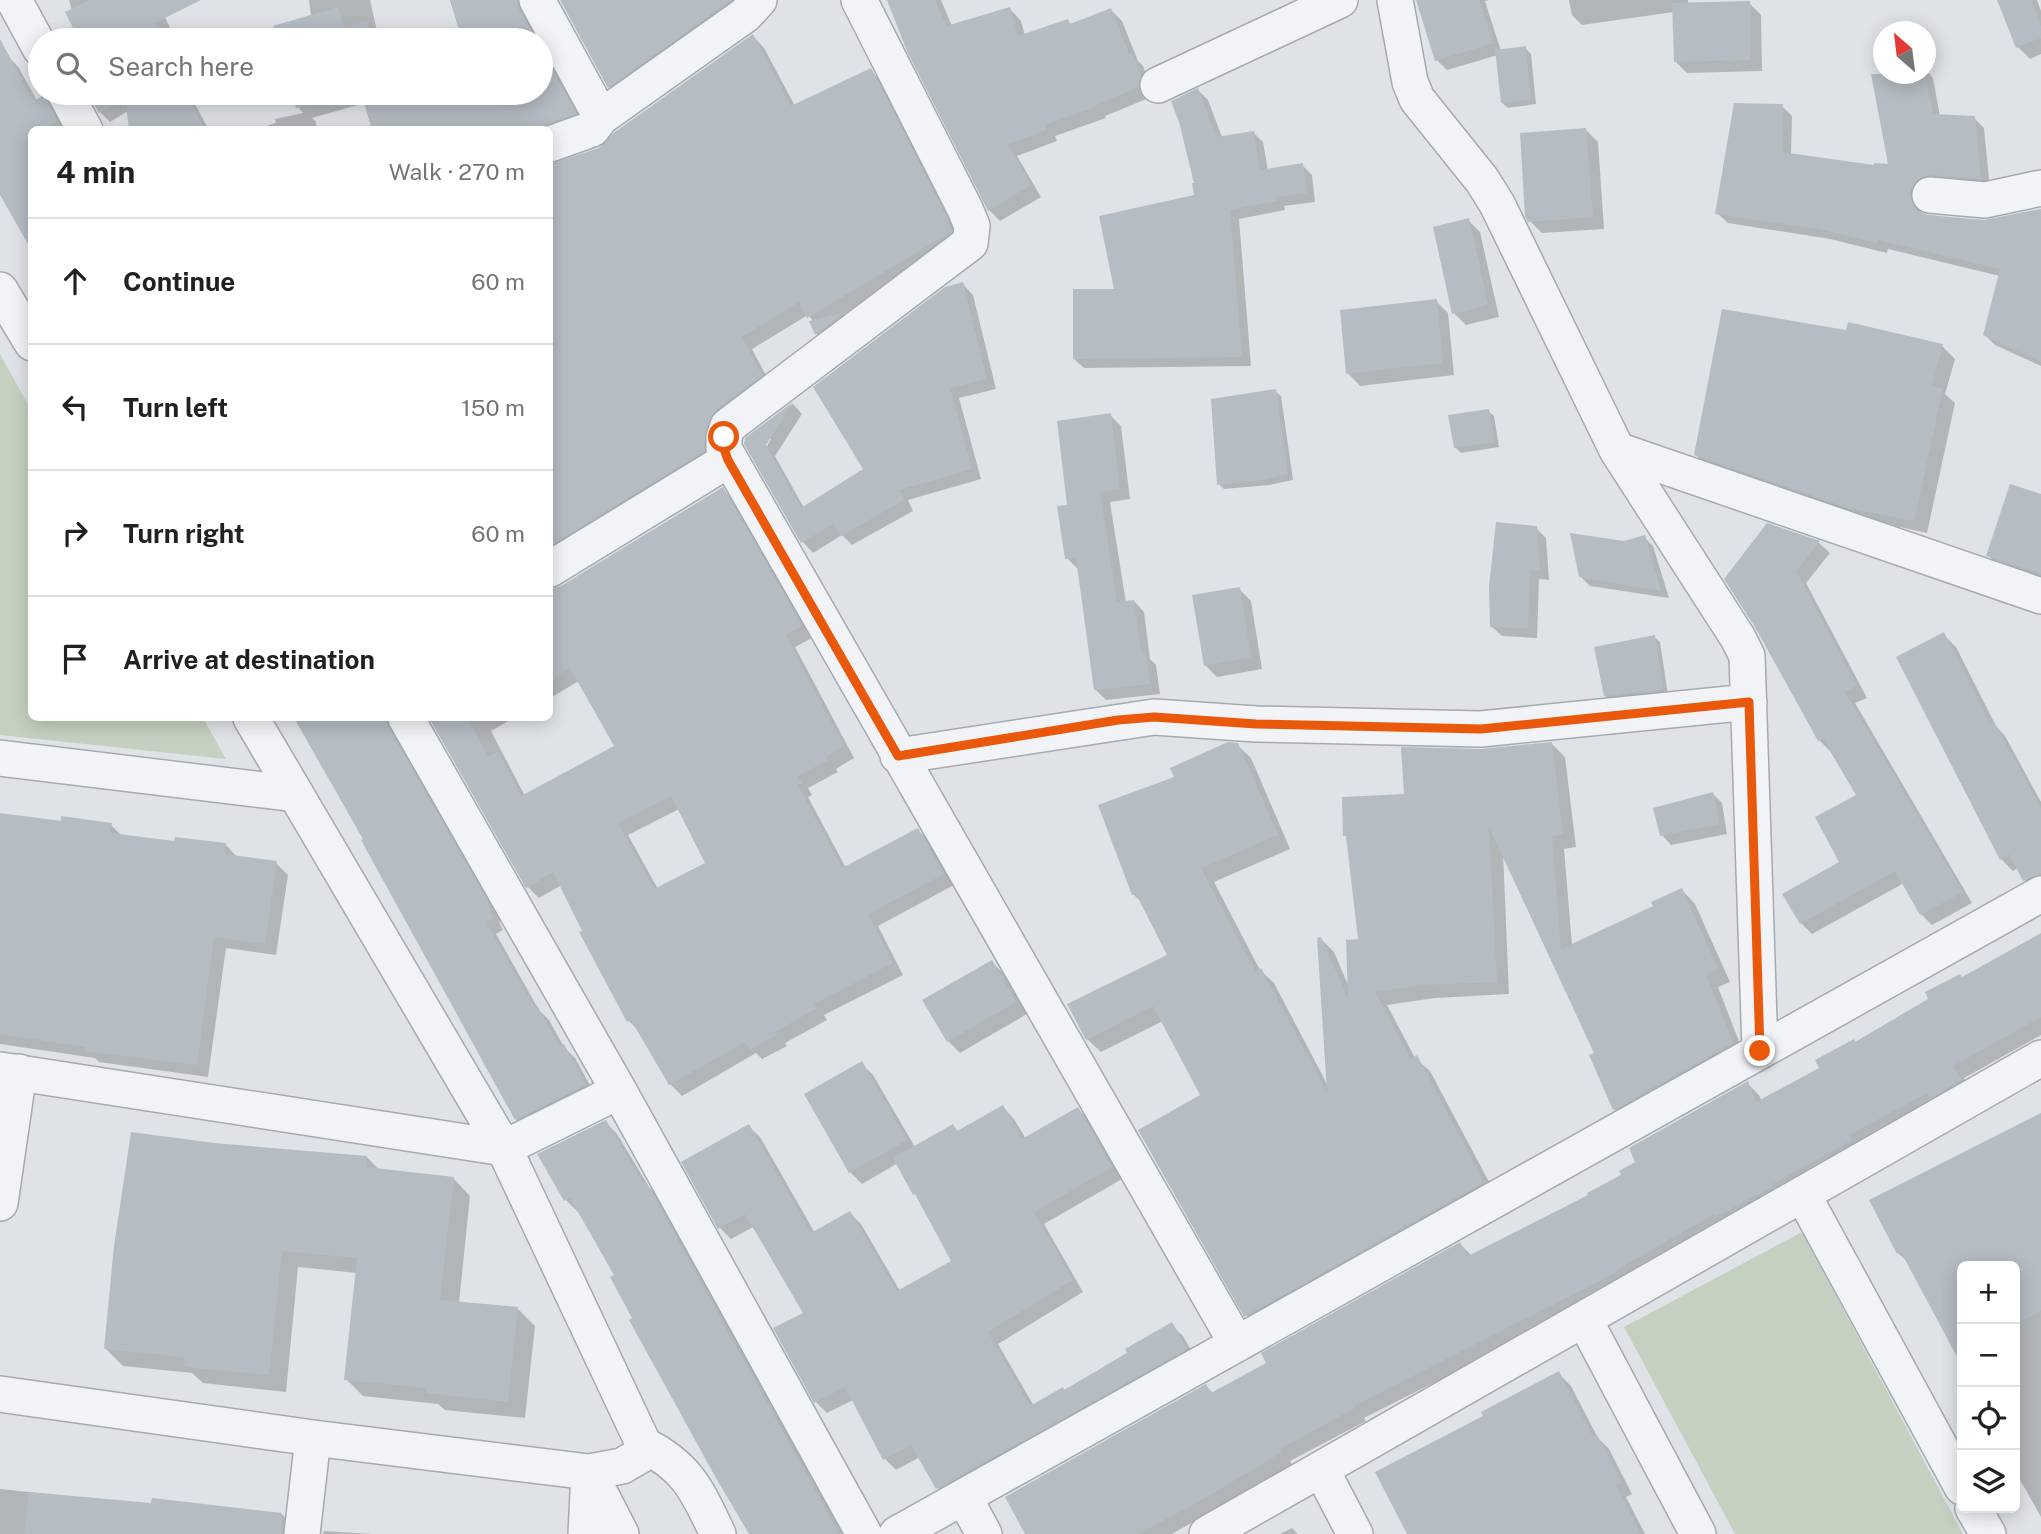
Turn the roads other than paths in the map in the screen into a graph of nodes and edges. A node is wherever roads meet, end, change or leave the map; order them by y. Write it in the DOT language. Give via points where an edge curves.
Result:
graph roads {
  1 [pos="14,0"];
  2 [pos="537,0"];
  3 [pos="759,0"];
  4 [pos="859,0"];
  5 [pos="1340,0"];
  6 [pos="1395,0"];
  7 [pos="29,28"];
  8 [pos="552,28"];
  9 [pos="553,29"];
  10 [pos="1158,85"];
  11 [pos="71,105"];
  12 [pos="601,117"];
  13 [pos="83,126"];
  14 [pos="553,143"];
  15 [pos="2041,188"];
  16 [pos="1930,195"];
  17 [pos="0,290"];
  18 [pos="28,336"];
  19 [pos="1617,450"];
  20 [pos="728,460"];
  21 [pos="553,567"];
  22 [pos="2041,596"];
  23 [pos="1749,702"];
  24 [pos="253,721"];
  25 [pos="408,721"];
  26 [pos="898,756"];
  27 [pos="0,758"];
  28 [pos="296,794"];
  29 [pos="2041,894"];
  30 [pos="1760,1051"];
  31 [pos="2041,1058"];
  32 [pos="9,1071"];
  33 [pos="619,1091"];
  34 [pos="504,1148"];
  35 [pos="1802,1195"];
  36 [pos="0,1203"];
  37 [pos="1584,1319"];
  38 [pos="1237,1344"];
  39 [pos="0,1394"];
  40 [pos="313,1438"];
  41 [pos="644,1445"];
  42 [pos="1321,1469"];
  43 [pos="589,1472"];
  44 [pos="1957,1478"];
  45 [pos="964,1497"];
  46 [pos="1976,1513"];
  47 [pos="302,1534"];
  48 [pos="586,1534"];
  49 [pos="621,1534"];
  50 [pos="718,1534"];
  51 [pos="864,1534"];
  52 [pos="897,1534"];
  53 [pos="984,1534"];
  54 [pos="1207,1534"];
  55 [pos="1355,1534"];
  56 [pos="1698,1534"];
  57 [pos="1988,1534"];
  1 -- 7 [label="street"];
  2 -- 8 [label="street"];
  3 -- 12 [label="street" via="745,15"];
  4 -- 20 [label="street" via="965,209 972,226 970,243 728,426 724,449"];
  5 -- 10 [label="street"];
  6 -- 19 [label="street" via="1417,99 1497,204"];
  9 -- 12 [label="street"];
  11 -- 13 [label="street"];
  12 -- 14 [label="street" via="592,129"];
  15 -- 16 [label="street" via="1985,200"];
  17 -- 18 [label="street"];
  19 -- 22 [label="street"];
  19 -- 23 [label="street" via="1738,638 1747,656"];
  20 -- 21 [label="street"];
  20 -- 26 [label="street"];
  23 -- 26 [label="street" via="1481,729 1154,717"];
  23 -- 30 [label="street"];
  24 -- 28 [label="street"];
  25 -- 33 [label="street"];
  26 -- 38 [label="street"];
  27 -- 28 [label="street"];
  28 -- 34 [label="street"];
  29 -- 30 [label="street"];
  30 -- 38 [label="street"];
  31 -- 35 [label="street"];
  32 -- 34 [label="street"];
  32 -- 36 [label="street"];
  33 -- 34 [label="street"];
  33 -- 51 [label="street"];
  34 -- 41 [label="street"];
  35 -- 37 [label="street"];
  35 -- 44 [label="street"];
  37 -- 42 [label="street"];
  37 -- 56 [label="street"];
  38 -- 45 [label="street"];
  39 -- 40 [label="street"];
  40 -- 43 [label="street"];
  40 -- 47 [label="street"];
  41 -- 43 [label="street" via="642,1455 633,1461"];
  41 -- 50 [label="street" via="685,1474"];
  42 -- 54 [label="street"];
  42 -- 55 [label="street"];
  43 -- 48 [label="street"];
  43 -- 49 [label="street"];
  45 -- 52 [label="street"];
  45 -- 53 [label="street"];
  46 -- 57 [label="street"];
}
